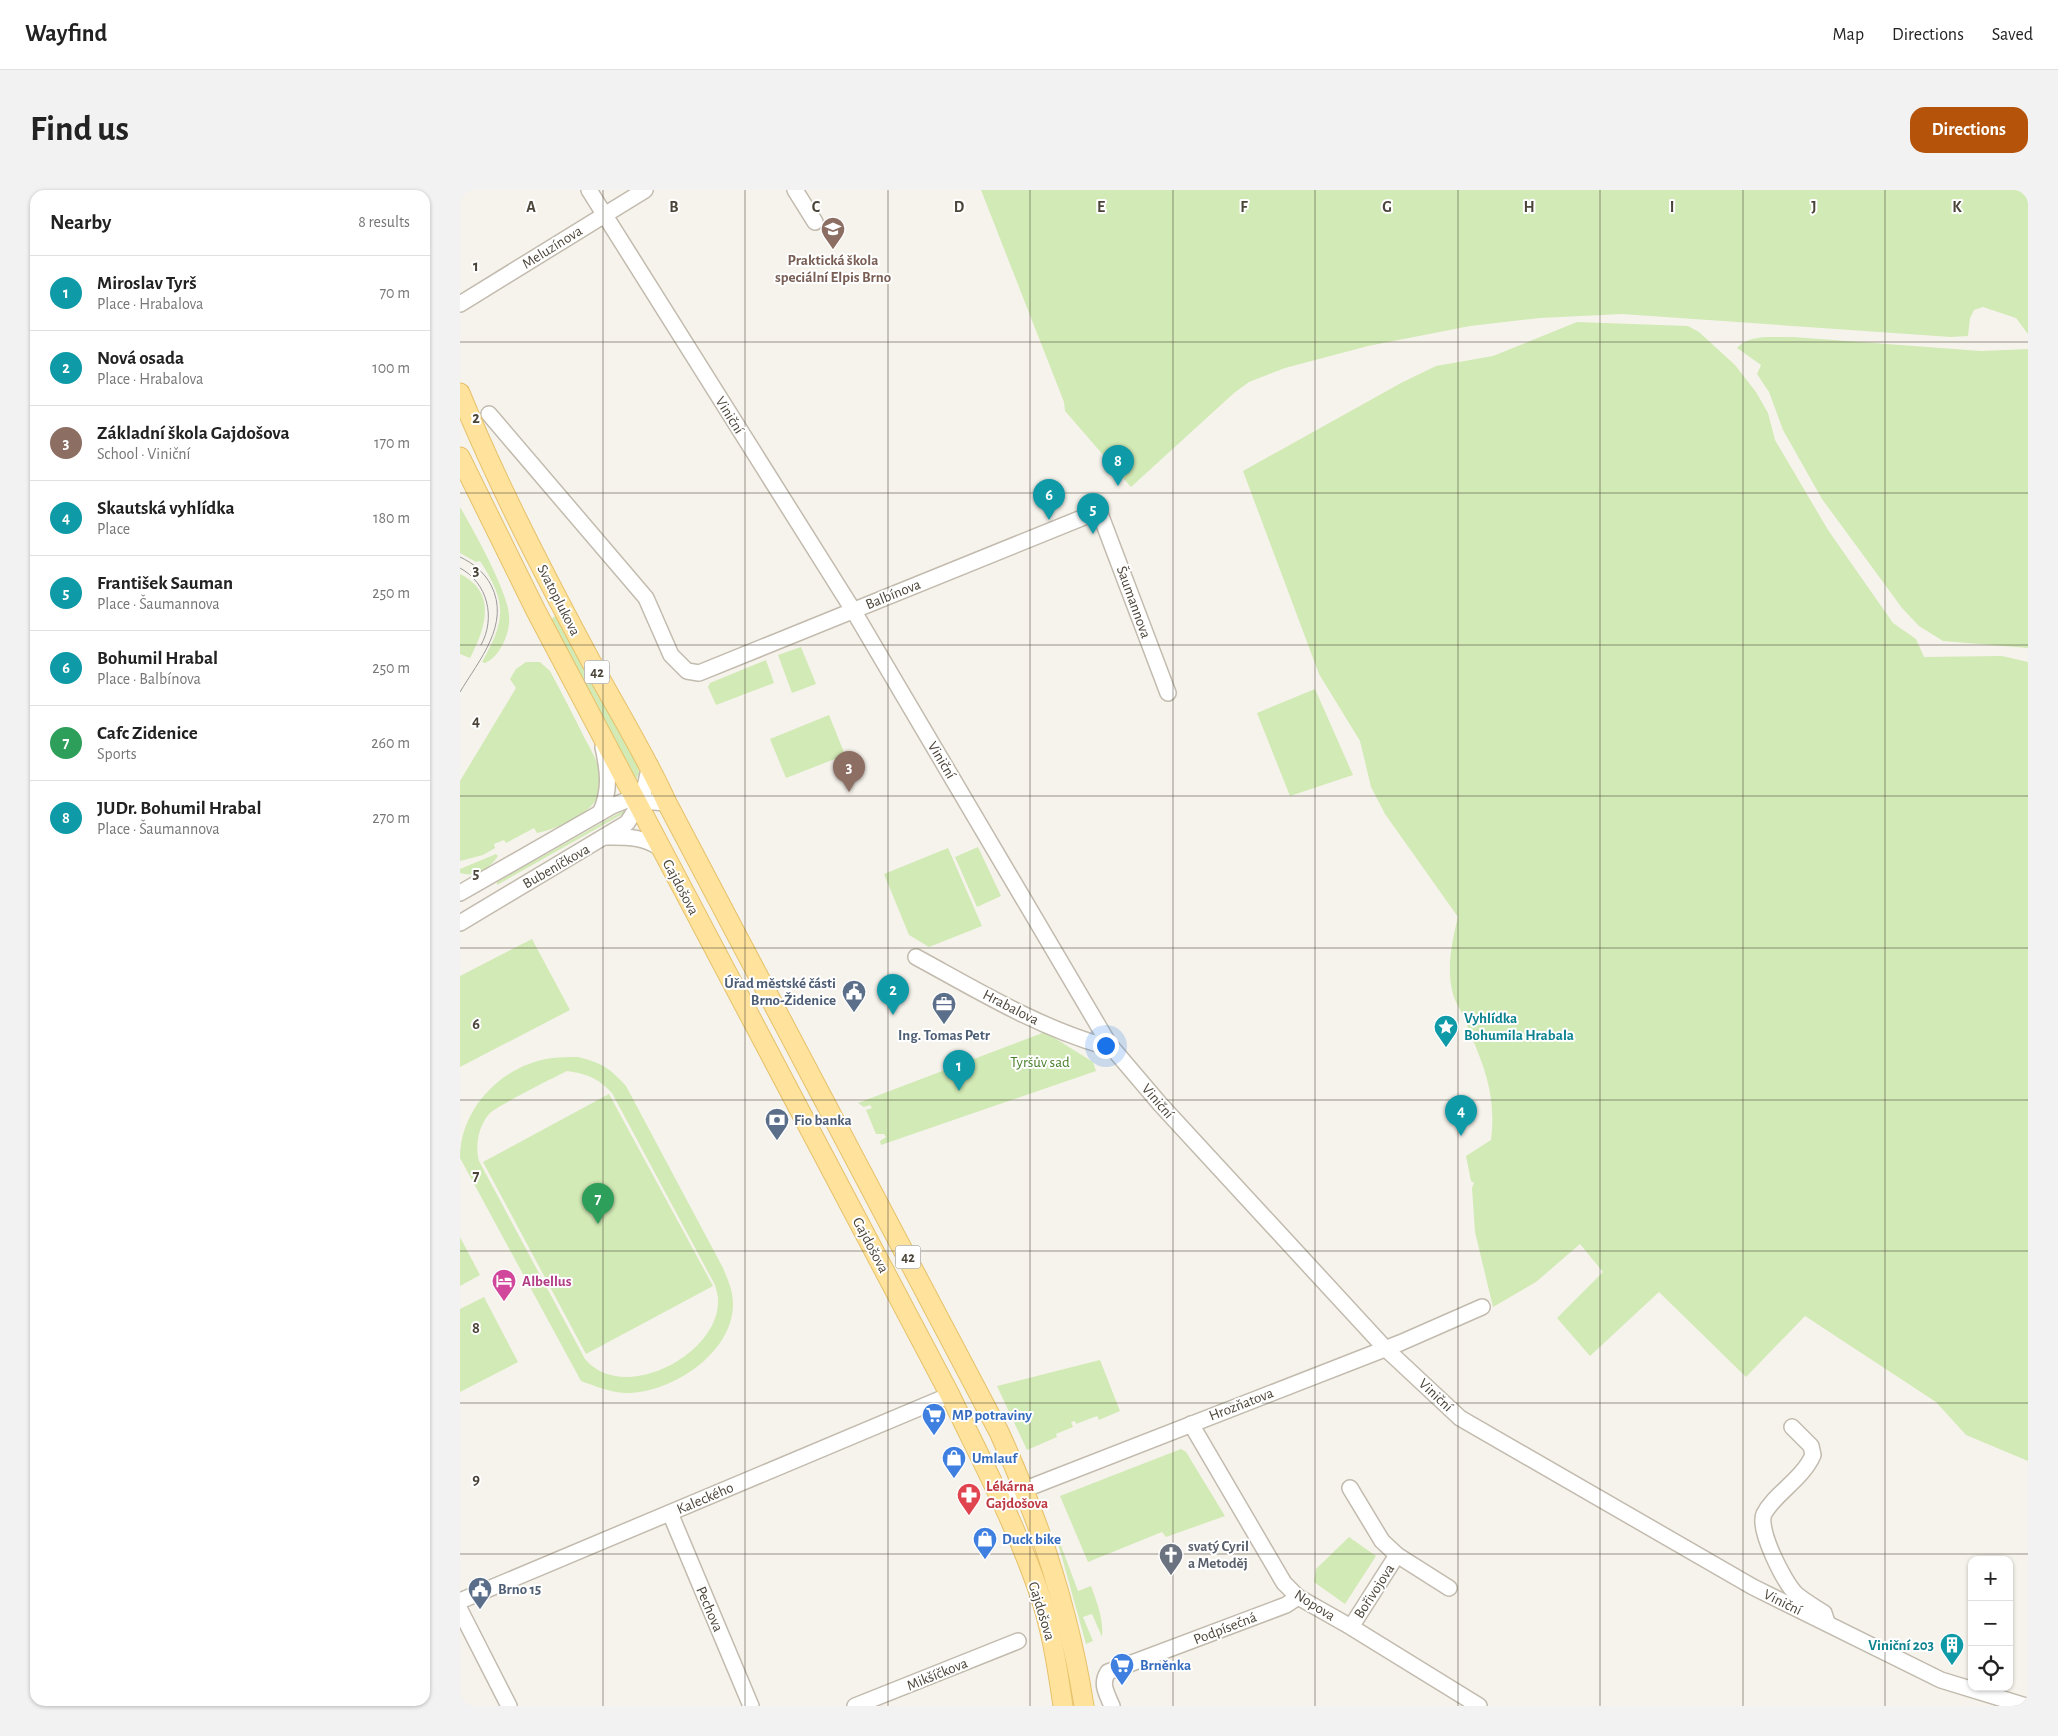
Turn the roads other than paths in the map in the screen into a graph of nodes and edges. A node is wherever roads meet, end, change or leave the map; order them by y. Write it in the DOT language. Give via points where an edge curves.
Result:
graph roads {
  1 [pos="589,190"];
  2 [pos="645,190"];
  3 [pos="795,190"];
  4 [pos="604,215"];
  5 [pos="815,222"];
  6 [pos="460,304"];
  7 [pos="460,393"];
  8 [pos="489,414"];
  9 [pos="460,457"];
  10 [pos="1099,511"];
  11 [pos="853,610"];
  12 [pos="1168,693"];
  13 [pos="600,734"];
  14 [pos="650,766"];
  15 [pos="640,802"];
  16 [pos="667,803"];
  17 [pos="600,813"];
  18 [pos="606,837"];
  19 [pos="660,848"];
  20 [pos="460,893"];
  21 [pos="460,923"];
  22 [pos="916,957"];
  23 [pos="1109,1044"];
  24 [pos="1482,1307"];
  25 [pos="1386,1348"];
  26 [pos="950,1395"];
  27 [pos="1191,1424"];
  28 [pos="1792,1427"];
  29 [pos="1350,1488"];
  30 [pos="1024,1490"];
  31 [pos="1000,1499"];
  32 [pos="670,1513"];
  33 [pos="1397,1555"];
  34 [pos="1449,1588"];
  35 [pos="1298,1597"];
  36 [pos="460,1601"];
  37 [pos="460,1610"];
  38 [pos="1824,1623"];
  39 [pos="1351,1627"];
  40 [pos="1018,1641"];
  41 [pos="509,1706"];
  42 [pos="751,1706"];
  43 [pos="855,1706"];
  44 [pos="1064,1706"];
  45 [pos="1084,1706"];
  46 [pos="1112,1706"];
  47 [pos="1479,1706"];
  48 [pos="2026,1706"];
  1 -- 4 [label="street, Viniční"];
  2 -- 4 [label="street, Meluzínova"];
  3 -- 5 [label="street"];
  4 -- 6 [label="street, Meluzínova"];
  4 -- 11 [label="street, Viniční"];
  7 -- 14 [label="main road, Svatoplukova / 42" via="512,506 588,656"];
  8 -- 11 [label="street, Balbínova" via="646,598 671,655 686,671 699,673"];
  9 -- 13 [label="main road, Svatoplukova / 42" via="488,518"];
  10 -- 11 [label="street, Balbínova"];
  10 -- 12 [label="street, Šaumannova"];
  11 -- 23 [label="street, Viniční"];
  13 -- 15 [label="main road, Svatoplukova / 42"];
  13 -- 17 [label="street" via="608,767 608,789"];
  14 -- 15 [label="street, Bubeníčkova"];
  14 -- 16 [label="main road, Svatoplukova / 42"];
  15 -- 16 [label="street, Bubeníčkova"];
  15 -- 17 [label="street, Bubeníčkova" via="627,800"];
  15 -- 18 [label="street, Bubeníčkova" via="627,823"];
  15 -- 19 [label="main road, Gajdošova / 42"];
  16 -- 30 [label="main road, Gajdošova / 42" via="979,1392"];
  17 -- 20 [label="street, Bubeníčkova"];
  18 -- 19 [label="street" via="630,836"];
  18 -- 21 [label="street, Bubeníčkova"];
  19 -- 26 [label="main road, Gajdošova / 42"];
  22 -- 23 [label="street, Hrabalova" via="1023,1015 1077,1039 1104,1046"];
  23 -- 25 [label="street, Viniční" via="1160,1104"];
  24 -- 25 [label="street, Hrozňatova"];
  25 -- 27 [label="street, Hrozňatova"];
  25 -- 38 [label="street, Viniční" via="1460,1418 1706,1562"];
  26 -- 31 [label="main road, Gajdošova / 42"];
  26 -- 32 [label="street, Kaleckého"];
  27 -- 30 [label="street, Hrozňatova"];
  27 -- 35 [label="street, Nopova" via="1284,1583"];
  28 -- 38 [label="street, Viniční" via="1811,1446 1813,1455 1801,1474 1765,1511 1762,1524 1784,1579 1796,1594 1824,1614"];
  29 -- 33 [label="street, Bořivojova" via="1378,1534"];
  30 -- 31 [label="street, Hrozňatova"];
  30 -- 45 [label="main road, Gajdošova / 42" via="1060,1593"];
  31 -- 44 [label="main road, Gajdošova / 42" via="1042,1604"];
  32 -- 36 [label="street, Kaleckého"];
  32 -- 42 [label="street, Pechova"];
  33 -- 34 [label="street, Bořivojova"];
  33 -- 39 [label="street, Bořivojova"];
  35 -- 39 [label="street, Nopova"];
  35 -- 46 [label="street, Podpísečná" via="1286,1605 1108,1672 1103,1684"];
  37 -- 41 [label="street"];
  38 -- 48 [label="street, Viniční" via="1941,1680"];
  39 -- 47 [label="street, Nopova"];
  40 -- 43 [label="street, Mikšíčkova"];
}
